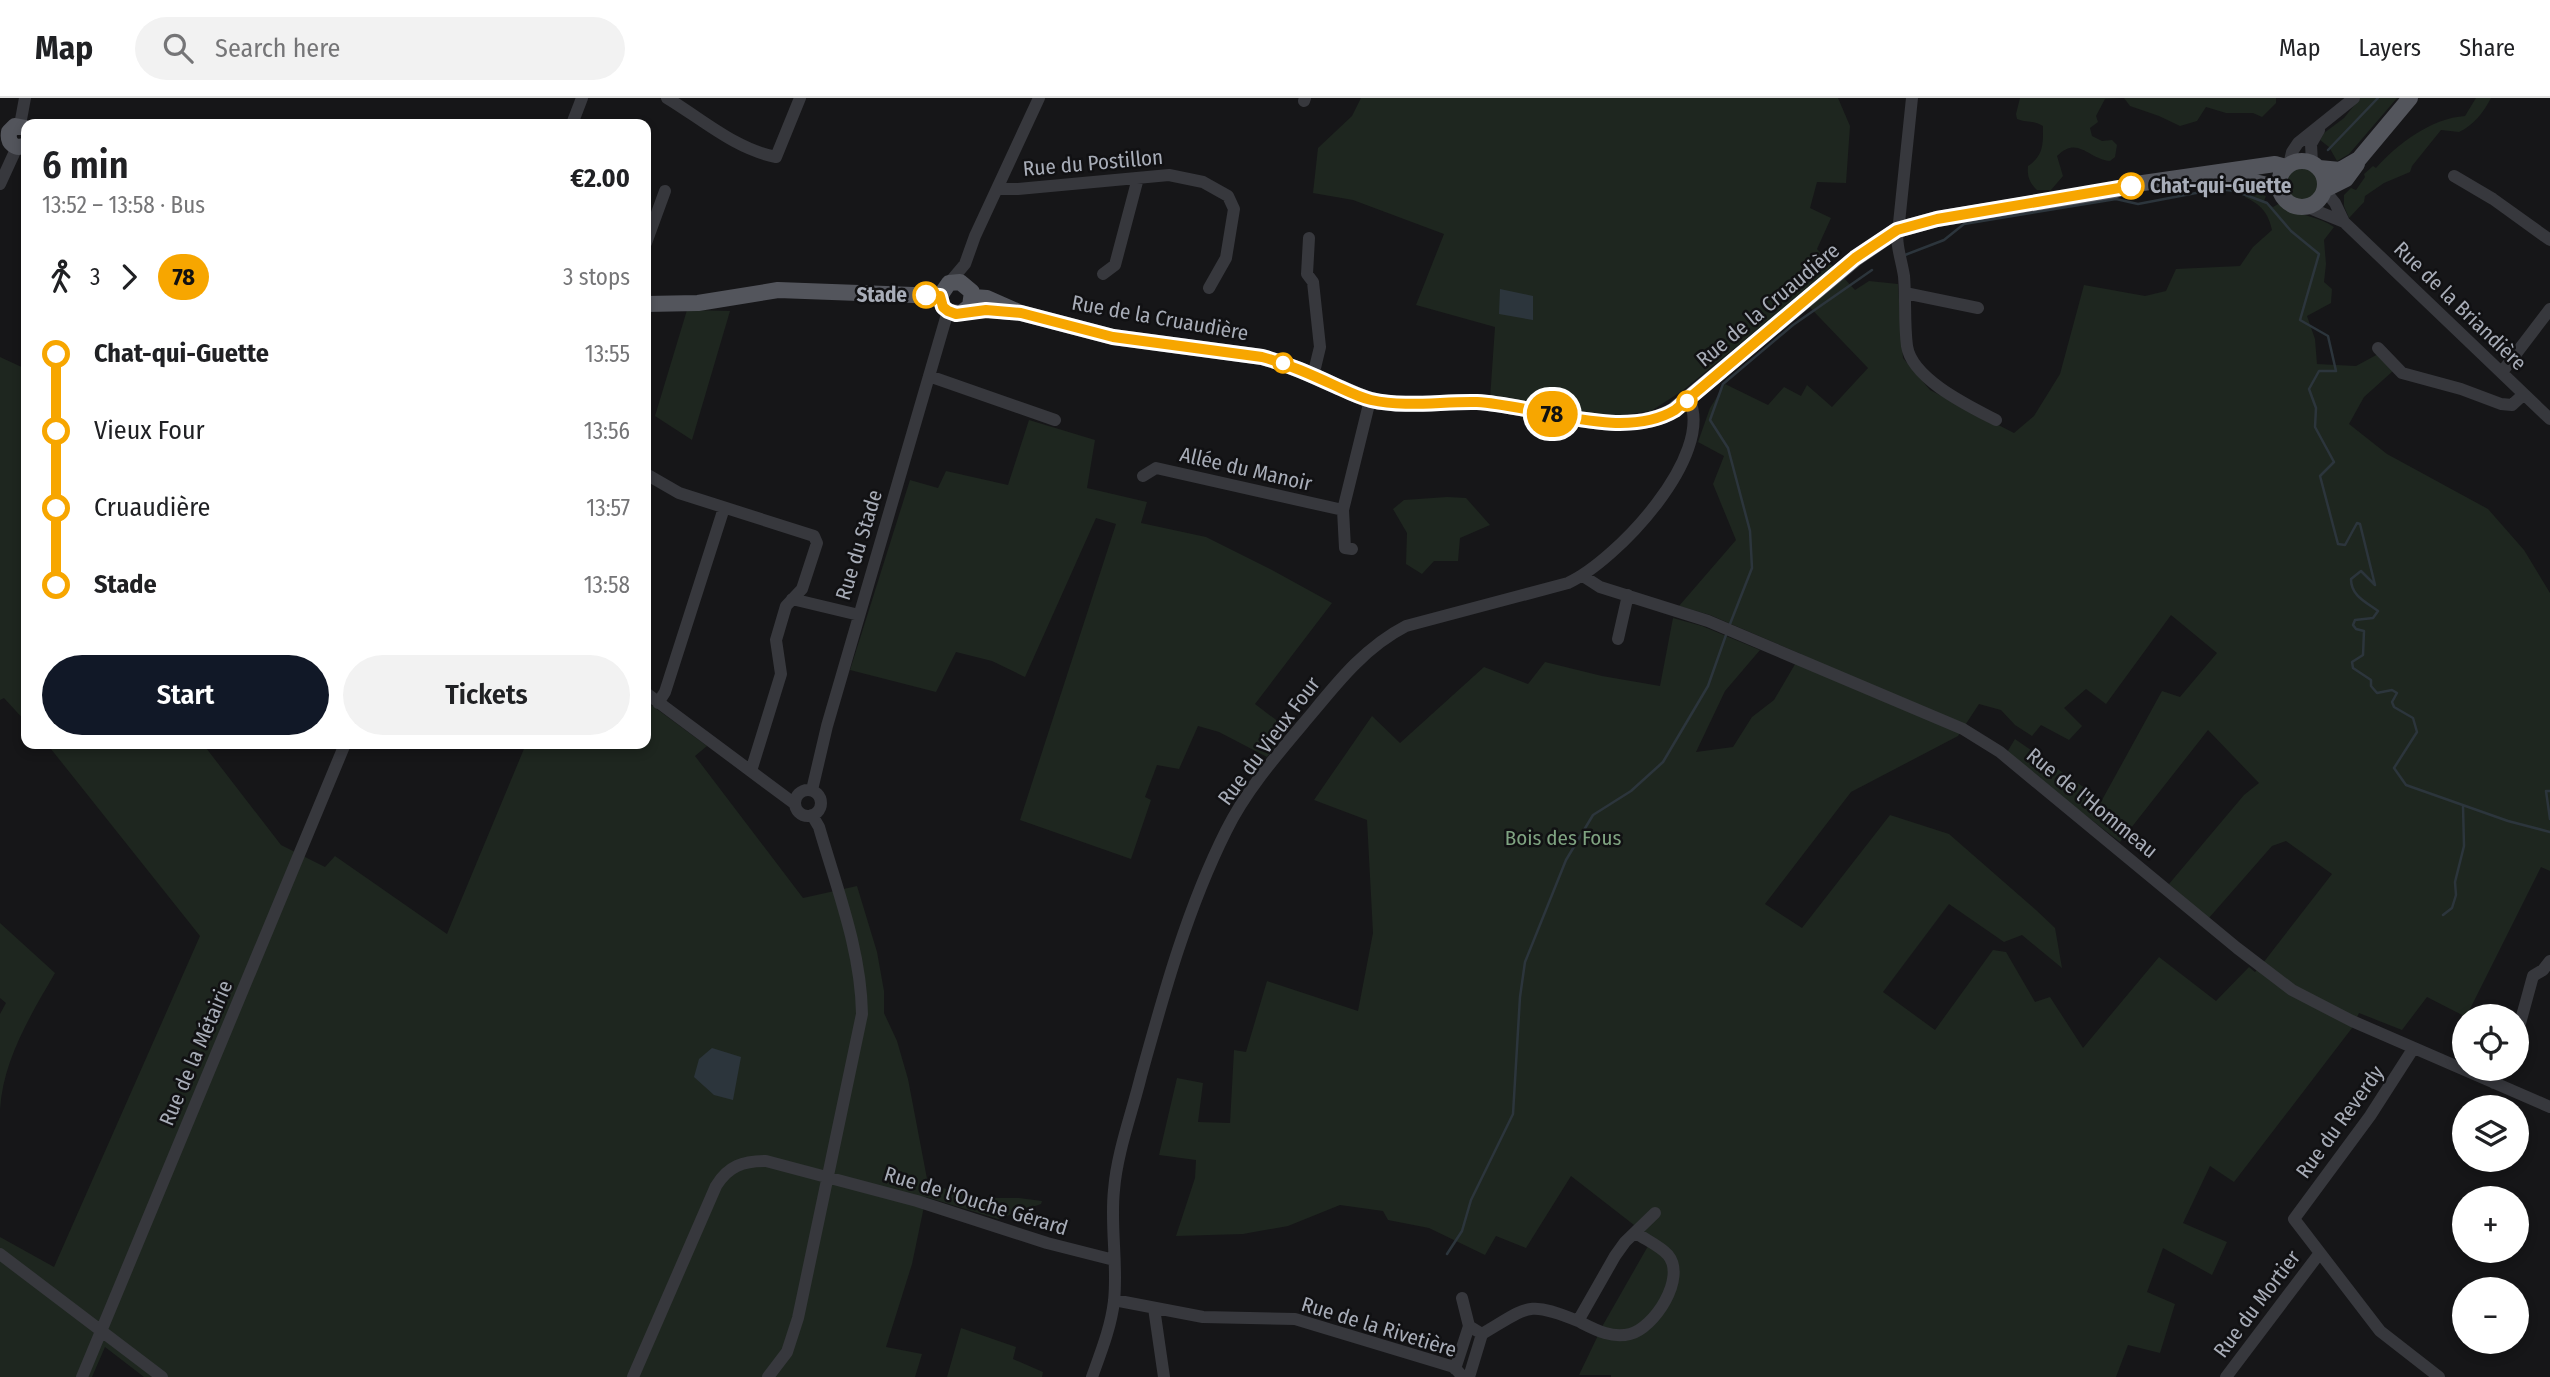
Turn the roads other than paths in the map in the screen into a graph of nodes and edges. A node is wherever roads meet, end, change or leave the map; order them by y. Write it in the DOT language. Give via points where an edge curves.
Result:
graph roads {
  1 [pos="25,98"];
  2 [pos="582,98"];
  3 [pos="667,98"];
  4 [pos="800,98"];
  5 [pos="1038,98"];
  6 [pos="1912,98"];
  7 [pos="2354,98"];
  8 [pos="2410,98"];
  9 [pos="687,103"];
  10 [pos="574,119"];
  11 [pos="2323,124"];
  12 [pos="16,134"];
  13 [pos="2359,159"];
  14 [pos="2316,165"];
  15 [pos="2287,166"];
  16 [pos="2454,176"];
  17 [pos="1138,178"];
  18 [pos="0,184"];
  19 [pos="2280,188"];
  20 [pos="998,189"];
  21 [pos="2121,189"];
  22 [pos="665,191"];
  23 [pos="2329,194"];
  24 [pos="2307,207"];
  25 [pos="2344,222"];
  26 [pos="651,229"];
  27 [pos="1897,230"];
  28 [pos="1309,238"];
  29 [pos="2550,240"];
  30 [pos="965,264"];
  31 [pos="1103,274"];
  32 [pos="1209,288"];
  33 [pos="944,289"];
  34 [pos="969,291"];
  35 [pos="1905,293"];
  36 [pos="651,304"];
  37 [pos="1978,308"];
  38 [pos="2550,309"];
  39 [pos="955,312"];
  40 [pos="1021,313"];
  41 [pos="2378,348"];
  42 [pos="2502,372"];
  43 [pos="929,376"];
  44 [pos="1313,376"];
  45 [pos="2524,394"];
  46 [pos="1689,399"];
  47 [pos="1370,400"];
  48 [pos="2544,405"];
  49 [pos="2550,419"];
  50 [pos="1055,420"];
  51 [pos="1996,420"];
  52 [pos="1143,476"];
  53 [pos="651,477"];
  54 [pos="724,508"];
  55 [pos="1343,510"];
  56 [pos="1352,549"];
  57 [pos="1583,576"];
  58 [pos="1628,595"];
  59 [pos="792,599"];
  60 [pos="859,615"];
  61 [pos="1618,639"];
  62 [pos="651,697"];
  63 [pos="658,703"];
  64 [pos="343,749"];
  65 [pos="751,771"];
  66 [pos="812,790"];
  67 [pos="795,804"];
  68 [pos="812,815"];
  69 [pos="2550,961"];
  70 [pos="2525,1004"];
  71 [pos="2413,1049"];
  72 [pos="2494,1083"];
  73 [pos="2550,1107"];
  74 [pos="828,1177"];
  75 [pos="1655,1213"];
  76 [pos="1636,1233"];
  77 [pos="0,1254"];
  78 [pos="2319,1254"];
  79 [pos="1114,1260"];
  80 [pos="1462,1298"];
  81 [pos="1114,1300"];
  82 [pos="1154,1308"];
  83 [pos="1578,1321"];
  84 [pos="1469,1326"];
  85 [pos="102,1331"];
  86 [pos="1482,1334"];
  87 [pos="1459,1373"];
  88 [pos="82,1377"];
  89 [pos="162,1377"];
  90 [pos="633,1377"];
  91 [pos="768,1377"];
  92 [pos="1092,1377"];
  93 [pos="1164,1377"];
  94 [pos="1469,1377"];
  95 [pos="2226,1377"];
  96 [pos="2439,1377"];
  1 -- 12 [label="street"];
  2 -- 10 [label="street"];
  3 -- 9 [label="street"];
  4 -- 9 [label="street" via="776,157 761,155 725,136"];
  5 -- 20 [label="street"];
  6 -- 27 [label="street"];
  7 -- 11 [label="street"];
  8 -- 13 [label="main road"];
  11 -- 14 [label="street" via="2311,144"];
  11 -- 15 [label="street" via="2298,143"];
  12 -- 18 [label="street"];
  13 -- 14 [label="main road" via="2340,170"];
  13 -- 23 [label="main road" via="2356,169"];
  14 -- 15 [label="main road" via="2296,162"];
  14 -- 23 [label="main road" via="2324,174"];
  15 -- 19 [label="main road" via="2278,181"];
  15 -- 21 [label="main road" via="2275,164"];
  16 -- 29 [label="street"];
  17 -- 20 [label="street, Rue du Postillon"];
  17 -- 31 [label="street" via="1115,265"];
  17 -- 32 [label="street, Rue du Postillon" via="1169,175 1203,182 1228,196 1234,209 1226,258"];
  19 -- 21 [label="main road" via="2229,178"];
  19 -- 24 [label="main road" via="2286,201"];
  20 -- 30 [label="street"];
  21 -- 27 [label="main road, Rue de la Cruaudière" via="1937,219"];
  22 -- 26 [label="street"];
  23 -- 24 [label="main road"];
  23 -- 25 [label="street, Rue de la Briandière"];
  24 -- 25 [label="street, Rue de la Briandière"];
  25 -- 42 [label="street, Rue de la Briandière"];
  27 -- 35 [label="street"];
  27 -- 46 [label="main road, Rue de la Cruaudière" via="1855,258"];
  28 -- 44 [label="street" via="1307,274 1313,282 1320,347"];
  30 -- 33 [label="street"];
  30 -- 34 [label="street"];
  33 -- 34 [label="main road" via="955,281"];
  33 -- 36 [label="main road" via="778,290 698,303"];
  33 -- 39 [label="main road" via="943,307"];
  34 -- 39 [label="main road" via="970,306"];
  34 -- 40 [label="main road, Rue de la Cruaudière"];
  35 -- 37 [label="street"];
  35 -- 51 [label="street" via="1910,354 1927,378"];
  38 -- 42 [label="street"];
  39 -- 40 [label="main road"];
  39 -- 43 [label="street, Rue du Stade"];
  40 -- 44 [label="main road, Rue de la Cruaudière" via="1113,337 1262,357"];
  41 -- 45 [label="street" via="2402,373 2501,404 2512,405"];
  42 -- 45 [label="street, Rue de la Briandière"];
  43 -- 50 [label="street"];
  43 -- 60 [label="street, Rue du Stade"];
  44 -- 47 [label="main road, Rue de la Cruaudière"];
  45 -- 48 [label="street, Rue de la Briandière"];
  46 -- 47 [label="main road, Rue de la Cruaudière" via="1662,417 1633,424 1478,402"];
  46 -- 57 [label="street, Rue du Vieux Four" via="1695,418 1693,439 1676,474 1657,505 1621,546"];
  47 -- 55 [label="street"];
  48 -- 49 [label="street, Rue de la Briandière"];
  52 -- 55 [label="street, Allée du Manoir" via="1156,468"];
  53 -- 54 [label="street" via="679,494"];
  54 -- 59 [label="street" via="814,536 817,543 802,589"];
  54 -- 63 [label="street"];
  55 -- 56 [label="street" via="1345,548"];
  57 -- 58 [label="street, Rue de l'Hommeau" via="1600,587"];
  57 -- 79 [label="street, Rue du Vieux Four" via="1406,626 1387,636 1344,675 1279,752 1241,806 1206,876 1170,971 1114,1189"];
  58 -- 61 [label="street"];
  58 -- 71 [label="street, Rue de l'Hommeau" via="1708,621 1962,729 2000,752 2292,990"];
  59 -- 60 [label="street"];
  59 -- 65 [label="street" via="776,639 781,674"];
  60 -- 66 [label="street, Rue du Stade"];
  62 -- 63 [label="street"];
  63 -- 65 [label="street"];
  64 -- 85 [label="street, Rue de la Métairie"];
  65 -- 67 [label="street"];
  66 -- 67 [label="street" via="800,793"];
  66 -- 68 [label="street" via="821,803"];
  67 -- 68 [label="street" via="801,814"];
  68 -- 74 [label="street" via="855,948 862,987 862,1014"];
  69 -- 70 [label="street" via="2533,976"];
  71 -- 72 [label="street, Rue de l'Hommeau"];
  71 -- 78 [label="street, Rue du Reverdy" via="2370,1116 2295,1216 2294,1222"];
  72 -- 73 [label="street, Rue de l'Hommeau"];
  74 -- 79 [label="street, Rue de l'Ouche Gérard"];
  74 -- 90 [label="street, Rue de l'Ouche Gérard" via="766,1161 750,1161 724,1172"];
  74 -- 91 [label="street" via="798,1318 787,1352"];
  75 -- 76 [label="street"];
  76 -- 83 [label="street" via="1615,1256"];
  76 -- 83 [label="street" via="1668,1255 1674,1268 1665,1302 1643,1328 1631,1334 1604,1333"];
  77 -- 85 [label="street"];
  78 -- 95 [label="street, Rue du Mortier"];
  78 -- 96 [label="street" via="2380,1331"];
  79 -- 81 [label="street, Rue du Vieux Four"];
  80 -- 84 [label="street"];
  81 -- 82 [label="street, Rue de la Rivetière"];
  81 -- 92 [label="street, Rue du Vieux Four"];
  82 -- 87 [label="street, Rue de la Rivetière" via="1203,1317 1295,1319"];
  82 -- 93 [label="street"];
  83 -- 86 [label="street" via="1537,1307"];
  84 -- 86 [label="street"];
  84 -- 87 [label="street"];
  85 -- 88 [label="street, Rue de la Métairie"];
  85 -- 89 [label="street"];
  86 -- 94 [label="street"];
}
